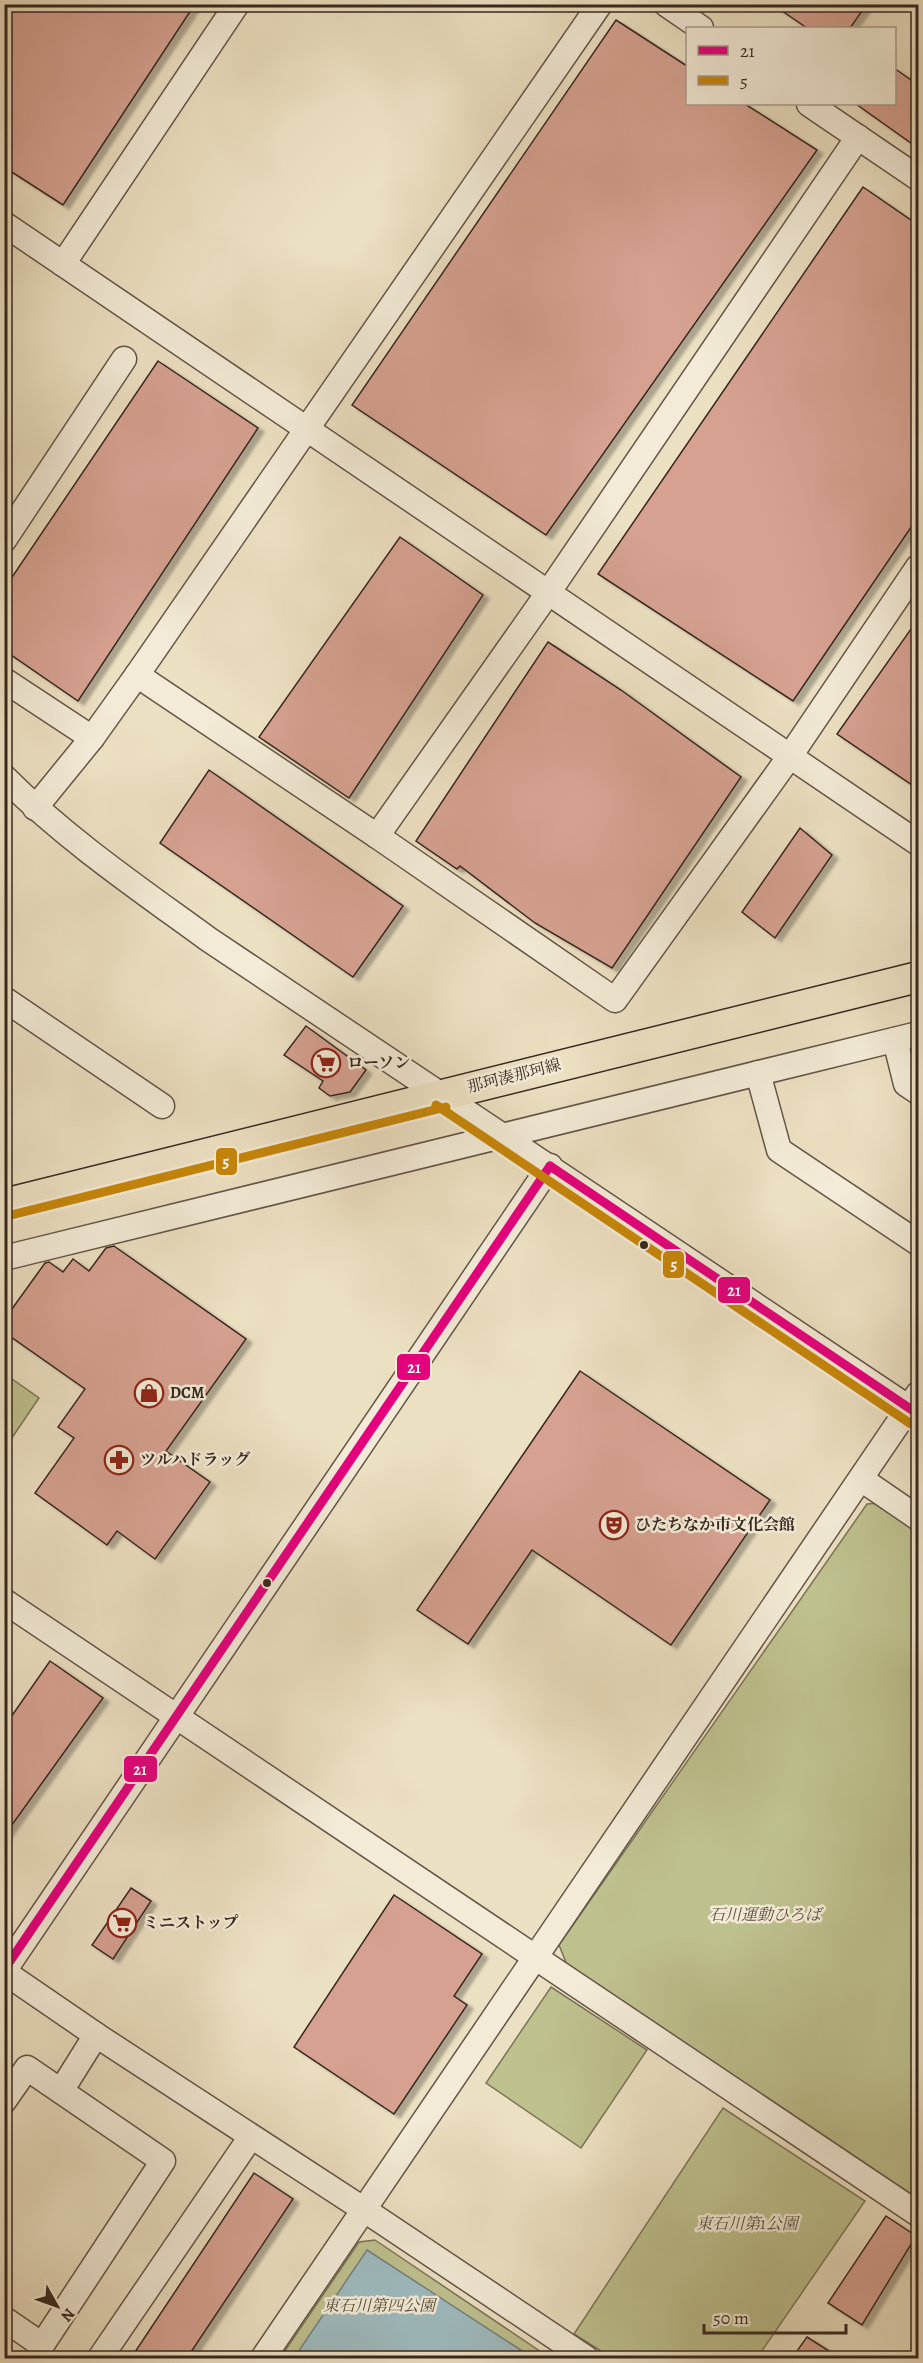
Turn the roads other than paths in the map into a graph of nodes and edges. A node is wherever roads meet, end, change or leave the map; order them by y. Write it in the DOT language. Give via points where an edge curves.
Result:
graph roads {
  1 [pos="237,4"];
  2 [pos="600,4"];
  3 [pos="666,4"];
  4 [pos="700,27"];
  5 [pos="810,105"];
  6 [pos="858,137"];
  7 [pos="918,178"];
  8 [pos="4,224"];
  9 [pos="63,264"];
  10 [pos="124,359"];
  11 [pos="307,431"];
  12 [pos="4,540"];
  13 [pos="918,567"];
  14 [pos="548,593"];
  15 [pos="137,675"];
  16 [pos="4,680"];
  17 [pos="92,738"];
  18 [pos="790,756"];
  19 [pos="4,777"];
  20 [pos="35,808"];
  21 [pos="377,836"];
  22 [pos="918,843"];
  23 [pos="918,977"];
  24 [pos="4,999"];
  25 [pos="918,1034"];
  26 [pos="895,1040"];
  27 [pos="758,1073"];
  28 [pos="918,1092"];
  29 [pos="443,1095"];
  30 [pos="162,1106"];
  31 [pos="506,1136"];
  32 [pos="550,1166"];
  33 [pos="4,1204"];
  34 [pos="918,1243"];
  35 [pos="4,1258"];
  36 [pos="915,1406"];
  37 [pos="861,1479"];
  38 [pos="918,1518"];
  39 [pos="4,1601"];
  40 [pos="177,1716"];
  41 [pos="536,1957"];
  42 [pos="4,1971"];
  43 [pos="96,2036"];
  44 [pos="61,2091"];
  45 [pos="4,2101"];
  46 [pos="250,2138"];
  47 [pos="363,2209"];
  48 [pos="918,2214"];
  49 [pos="4,2319"];
  50 [pos="100,2358"];
  51 [pos="263,2358"];
  52 [pos="585,2358"];
  1 -- 9 [label="street"];
  2 -- 11 [label="street"];
  3 -- 4 [label="street"];
  5 -- 6 [label="street"];
  6 -- 7 [label="street"];
  6 -- 14 [label="street"];
  8 -- 9 [label="street"];
  9 -- 11 [label="street"];
  10 -- 12 [label="street"];
  11 -- 14 [label="street"];
  11 -- 15 [label="street"];
  13 -- 18 [label="street"];
  14 -- 18 [label="street"];
  14 -- 21 [label="street"];
  15 -- 17 [label="street"];
  15 -- 21 [label="street"];
  16 -- 17 [label="street"];
  17 -- 20 [label="street"];
  18 -- 21 [label="street" via="615,1000"];
  18 -- 22 [label="street"];
  19 -- 20 [label="street"];
  20 -- 29 [label="street" via="208,939"];
  23 -- 29 [label="main road, 那珂湊那珂線"];
  24 -- 30 [label="street"];
  25 -- 26 [label="street"];
  26 -- 27 [label="street"];
  26 -- 28 [label="street" via="906,1084"];
  27 -- 31 [label="street"];
  27 -- 34 [label="street" via="779,1150"];
  29 -- 31 [label="street"];
  29 -- 33 [label="main road, 那珂湊那珂線"];
  31 -- 32 [label="street"];
  31 -- 35 [label="street"];
  32 -- 36 [label="street"];
  32 -- 40 [label="street"];
  36 -- 37 [label="street"];
  37 -- 38 [label="street"];
  37 -- 41 [label="street"];
  39 -- 40 [label="street"];
  40 -- 41 [label="street"];
  40 -- 42 [label="street"];
  41 -- 47 [label="street"];
  41 -- 48 [label="street"];
  42 -- 43 [label="street"];
  43 -- 44 [label="street"];
  43 -- 46 [label="street"];
  44 -- 45 [label="street" via="27,2068"];
  44 -- 49 [label="street" via="163,2161 42,2345"];
  46 -- 47 [label="street"];
  46 -- 50 [label="street"];
  47 -- 51 [label="street"];
  47 -- 52 [label="street"];
}
